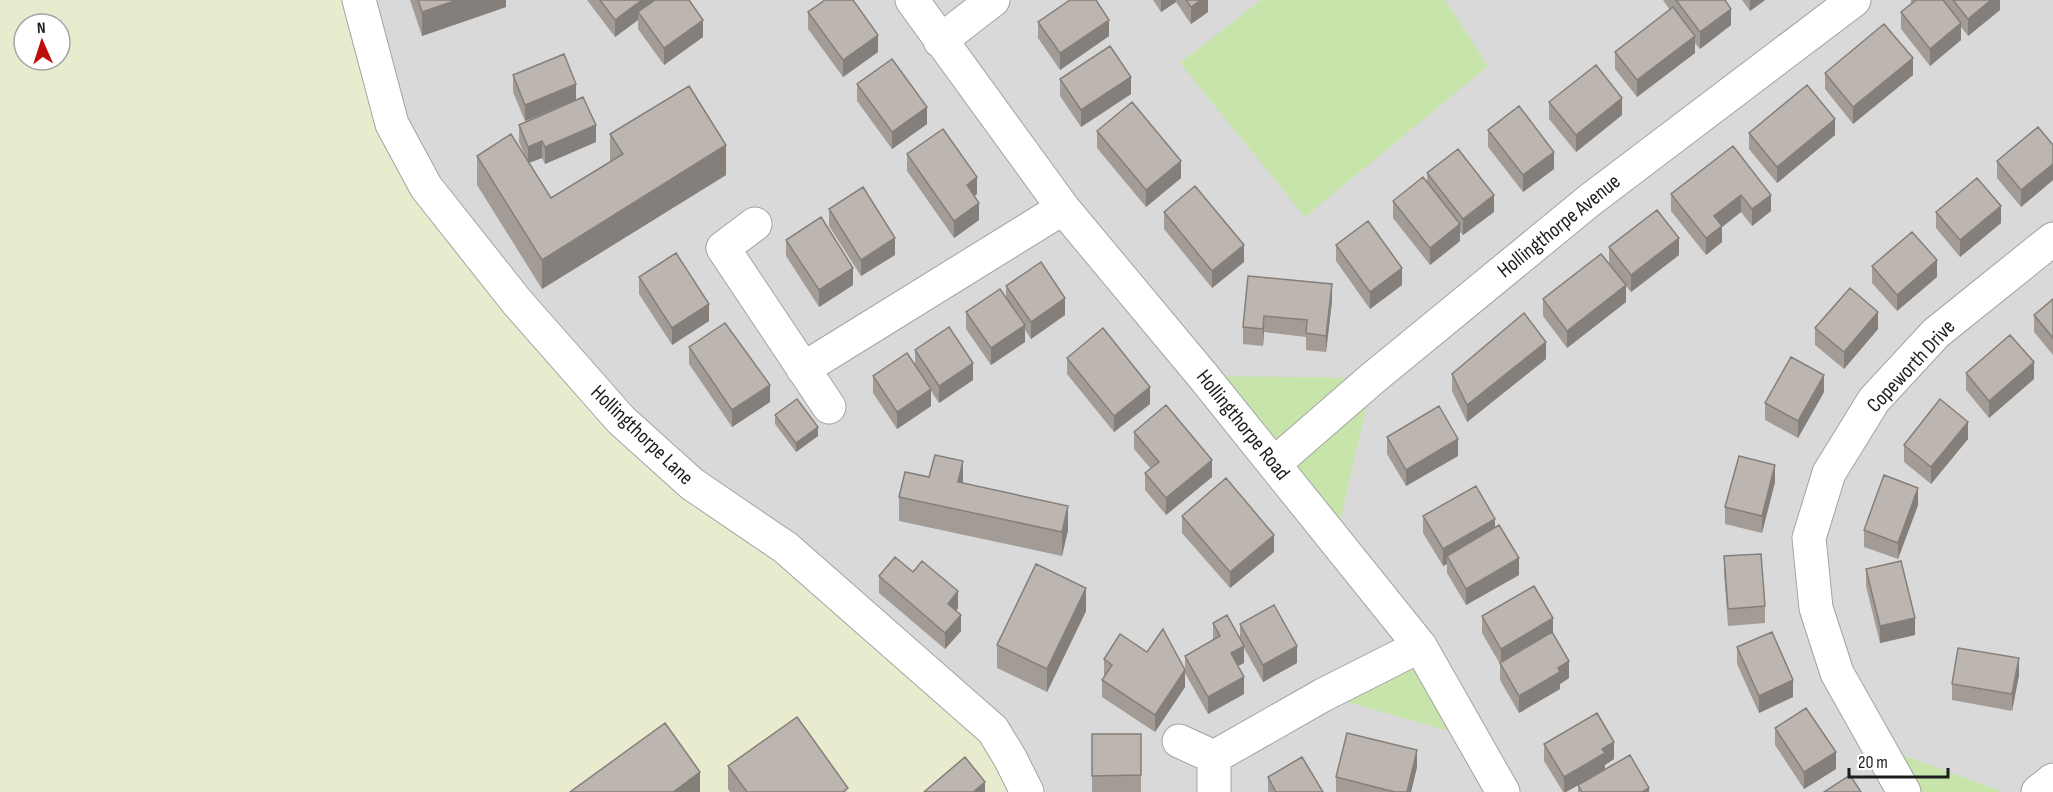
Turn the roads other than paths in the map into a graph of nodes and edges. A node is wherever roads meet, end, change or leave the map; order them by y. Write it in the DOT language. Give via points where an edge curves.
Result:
graph roads {
  1 [pos="359,0"];
  2 [pos="912,0"];
  3 [pos="993,0"];
  4 [pos="1854,0"];
  5 [pos="940,41"];
  6 [pos="1063,208"];
  7 [pos="755,224"];
  8 [pos="2053,239"];
  9 [pos="803,369"];
  10 [pos="829,407"];
  11 [pos="1274,464"];
  12 [pos="1420,646"];
  13 [pos="1179,741"];
  14 [pos="1214,757"];
  15 [pos="2053,780"];
  16 [pos="1027,792"];
  17 [pos="1214,792"];
  18 [pos="1503,792"];
  19 [pos="1904,792"];
  20 [pos="2038,792"];
  1 -- 16 [label="street, Hollingthorpe Lane" via="392,124 426,187 517,302 621,420 692,484 786,548 993,730"];
  2 -- 5 [label="street, Hollingthorpe Road"];
  3 -- 5 [label="street"];
  4 -- 11 [label="street, Hollingthorpe Avenue" via="1590,200"];
  5 -- 6 [label="street, Hollingthorpe Road"];
  6 -- 9 [label="street"];
  6 -- 11 [label="street, Hollingthorpe Road"];
  7 -- 9 [label="street" via="723,248"];
  8 -- 19 [label="street, Copeworth Drive" via="1936,333 1874,400 1829,473 1809,538 1816,608 1837,673"];
  9 -- 10 [label="street"];
  11 -- 12 [label="street, Hollingthorpe Road"];
  12 -- 14 [label="street"];
  12 -- 18 [label="street, Hollingthorpe Road"];
  13 -- 14 [label="street"];
  14 -- 17 [label="street"];
  15 -- 20 [label="street"];
}
